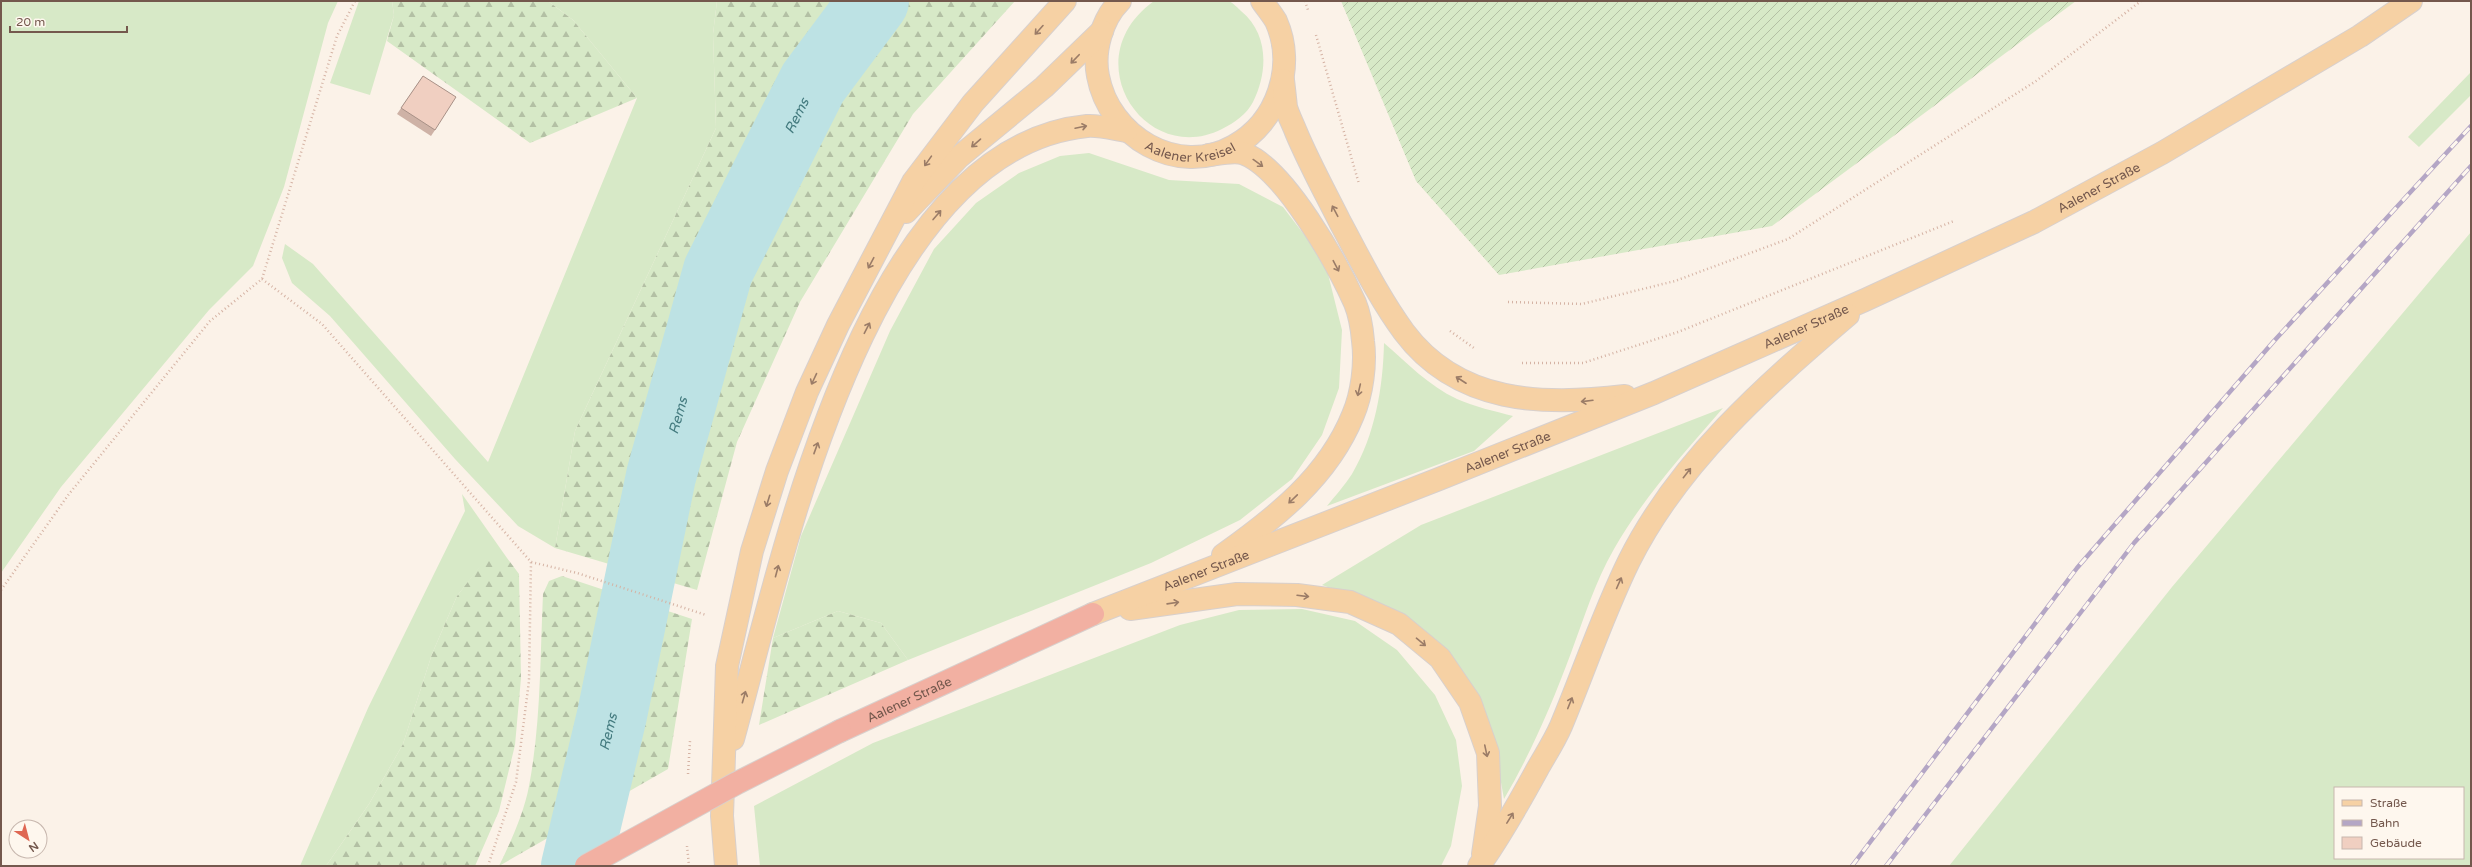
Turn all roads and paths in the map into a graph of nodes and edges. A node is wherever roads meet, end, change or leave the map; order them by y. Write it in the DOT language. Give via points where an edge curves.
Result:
graph roads {
  1 [pos="355,1"];
  2 [pos="1065,1"];
  3 [pos="1120,1"];
  4 [pos="1262,1"];
  5 [pos="1306,1"];
  6 [pos="2141,1"];
  7 [pos="2411,1"];
  8 [pos="1310,16"];
  9 [pos="1102,31"];
  10 [pos="1314,32"];
  11 [pos="1283,80"];
  12 [pos="1126,131"];
  13 [pos="1209,155"];
  14 [pos="1361,192"];
  15 [pos="1959,219"];
  16 [pos="890,228"];
  17 [pos="262,279"];
  18 [pos="1865,300"];
  19 [pos="1508,302"];
  20 [pos="1448,330"];
  21 [pos="1480,352"];
  22 [pos="1516,363"];
  23 [pos="1654,393"];
  24 [pos="531,562"];
  25 [pos="1195,575"];
  26 [pos="1,590"];
  27 [pos="698,612"];
  28 [pos="1093,614"];
  29 [pos="723,775"];
  30 [pos="1480,865"];
  31 [pos="488,866"];
  32 [pos="586,866"];
  33 [pos="726,866"];
  1 -- 17 [label="path" via="337,36"];
  2 -- 16 [label="main road, one-way" via="941,142 913,182"];
  3 -- 9 [label="main road, Aalener Kreisel"];
  4 -- 11 [label="main road, Aalener Kreisel" via="1275,20 1284,49"];
  5 -- 8 [label="path"];
  6 -- 19 [label="path" via="2036,81 1788,239 1674,281 1582,304"];
  7 -- 18 [label="main road, Aalener Straße" via="2360,36 2155,157 2034,222"];
  9 -- 12 [label="main road, Aalener Kreisel" via="1097,50 1097,71 1101,91 1110,110"];
  9 -- 16 [label="main road, one-way" via="1044,87 958,157"];
  10 -- 14 [label="path"];
  11 -- 13 [label="main road, Aalener Kreisel" via="1273,107 1255,130 1234,147"];
  23 -- 11 [label="main road, one-way" via="1578,402 1541,401 1508,396 1464,382 1424,354 1405,333 1382,299 1307,157 1286,108"];
  12 -- 13 [label="main road, Aalener Kreisel" via="1161,152 1185,156"];
  29 -- 12 [label="main road, one-way" via="797,503 828,414 860,342 897,269 926,228 953,198 1000,159 1028,143 1054,133 1088,126"];
  13 -- 25 [label="main road, one-way" via="1244,153 1271,172 1302,209 1335,263 1355,304 1364,342 1363,375 1354,415 1336,450 1312,480 1258,530"];
  15 -- 22 [label="path" via="1664,337 1583,363"];
  16 -- 29 [label="main road, one-way" via="838,325 807,392 777,471 752,551 727,666"];
  17 -- 24 [label="path" via="322,324"];
  17 -- 26 [label="path" via="210,321 69,494"];
  18 -- 23 [label="main road, Aalener Straße"];
  30 -- 18 [label="main road, one-way" via="1517,808 1560,727 1626,566 1660,508 1726,426 1768,384"];
  20 -- 21 [label="path"];
  23 -- 25 [label="main road, Aalener Straße"];
  24 -- 27 [label="path" via="577,573"];
  24 -- 31 [label="path" via="529,680 516,782"];
  25 -- 28 [label="main road, Aalener Straße"];
  28 -- 30 [label="main road, one-way" via="1237,594 1297,595 1350,602 1399,624 1440,658 1470,702 1488,753 1490,806"];
  28 -- 32 [label="highway, Aalener Straße, bridge" via="840,731 737,782"];
  29 -- 33 [label="main road" via="722,816"];
}
